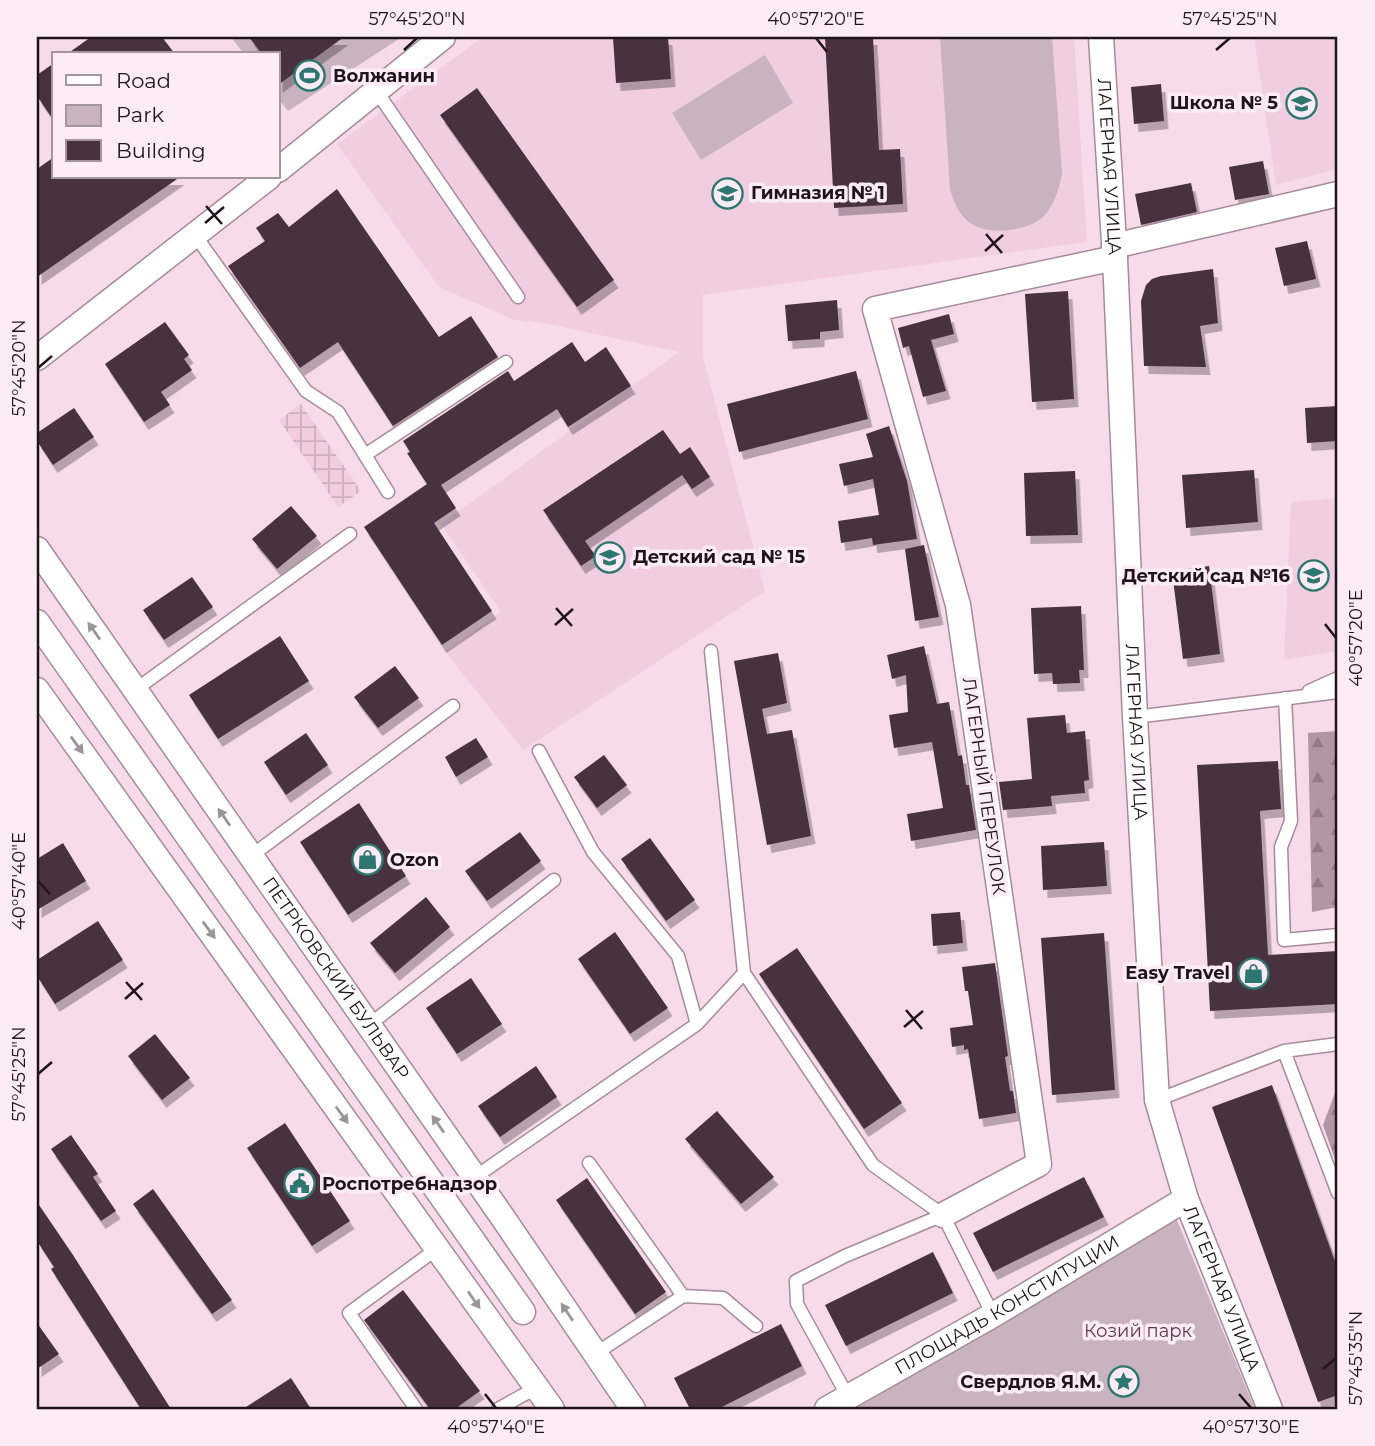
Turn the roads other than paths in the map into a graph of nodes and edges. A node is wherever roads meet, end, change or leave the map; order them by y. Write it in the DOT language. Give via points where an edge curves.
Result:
graph roads {
  1 [pos="443,37"];
  2 [pos="1101,37"];
  3 [pos="377,92"];
  4 [pos="280,168"];
  5 [pos="268,178"];
  6 [pos="1338,194"];
  7 [pos="195,235"];
  8 [pos="1114,252"];
  9 [pos="518,297"];
  10 [pos="37,358"];
  11 [pos="506,362"];
  12 [pos="365,455"];
  13 [pos="387,492"];
  14 [pos="350,534"];
  15 [pos="37,550"];
  16 [pos="37,622"];
  17 [pos="711,651"];
  18 [pos="1338,678"];
  19 [pos="37,690"];
  20 [pos="135,690"];
  21 [pos="1338,692"];
  22 [pos="1291,697"];
  23 [pos="453,706"];
  24 [pos="1135,717"];
  25 [pos="539,751"];
  26 [pos="251,856"];
  27 [pos="554,880"];
  28 [pos="1338,935"];
  29 [pos="744,973"];
  30 [pos="697,1024"];
  31 [pos="369,1025"];
  32 [pos="1338,1044"];
  33 [pos="1284,1051"];
  34 [pos="1157,1100"];
  35 [pos="589,1163"];
  36 [pos="475,1177"];
  37 [pos="1338,1194"];
  38 [pos="1186,1199"];
  39 [pos="943,1215"];
  40 [pos="438,1248"];
  41 [pos="683,1296"];
  42 [pos="523,1312"];
  43 [pos="993,1315"];
  44 [pos="756,1326"];
  45 [pos="595,1354"];
  46 [pos="536,1388"];
  47 [pos="837,1403"];
  48 [pos="416,1409"];
  49 [pos="498,1409"];
  50 [pos="552,1409"];
  51 [pos="632,1409"];
  52 [pos="1270,1409"];
  1 -- 3 [label="street"];
  2 -- 8 [label="street, ЛАГЕРНАЯ УЛИЦА"];
  3 -- 4 [label="street"];
  3 -- 9 [label="lane"];
  5 -- 7 [label="street"];
  6 -- 8 [label="street"];
  7 -- 10 [label="street"];
  7 -- 12 [label="lane" via="285,364 306,391 338,412"];
  8 -- 24 [label="street, ЛАГЕРНАЯ УЛИЦА"];
  8 -- 39 [label="street, ЛАГЕРНЫЙ ПЕРЕУЛОК" via="875,309 958,605 1039,1164"];
  11 -- 12 [label="lane"];
  12 -- 13 [label="lane"];
  14 -- 20 [label="lane"];
  20 -- 15 [label="street, ПЕТРКОВСКИЙ БУЛЬВАР, one-way"];
  16 -- 42 [label="street"];
  17 -- 29 [label="lane"];
  18 -- 22 [label="lane"];
  19 -- 40 [label="street, one-way"];
  26 -- 20 [label="street, ПЕТРКОВСКИЙ БУЛЬВАР, one-way"];
  21 -- 22 [label="lane"];
  22 -- 24 [label="lane"];
  22 -- 28 [label="lane" via="1291,821 1281,847 1284,940"];
  23 -- 26 [label="lane"];
  24 -- 34 [label="street, ЛАГЕРНАЯ УЛИЦА"];
  25 -- 30 [label="lane" via="593,852 678,956"];
  26 -- 31 [label="street, ПЕТРКОВСКИЙ БУЛЬВАР"];
  27 -- 31 [label="lane"];
  29 -- 30 [label="lane"];
  29 -- 39 [label="lane" via="873,1165"];
  30 -- 36 [label="lane"];
  36 -- 31 [label="street, ПЕТРКОВСКИЙ БУЛЬВАР, one-way"];
  32 -- 33 [label="lane"];
  33 -- 34 [label="lane"];
  33 -- 37 [label="lane"];
  34 -- 38 [label="street, ЛАГЕРНАЯ УЛИЦА"];
  35 -- 41 [label="lane"];
  45 -- 36 [label="street, ПЕТРКОВСКИЙ БУЛЬВАР, one-way"];
  38 -- 43 [label="street, ПЛОЩАДЬ КОНСТИТУЦИИ"];
  38 -- 52 [label="street, ЛАГЕРНАЯ УЛИЦА"];
  39 -- 43 [label="lane"];
  39 -- 47 [label="lane" via="796,1281 797,1304"];
  40 -- 46 [label="street, one-way"];
  40 -- 48 [label="lane" via="349,1313"];
  41 -- 44 [label="lane" via="723,1298"];
  41 -- 45 [label="lane"];
  43 -- 47 [label="street, ПЛОЩАДЬ КОНСТИТУЦИИ"];
  45 -- 51 [label="street, ПЕТРКОВСКИЙ БУЛЬВАР"];
  46 -- 49 [label="lane"];
  46 -- 50 [label="street"];
}
